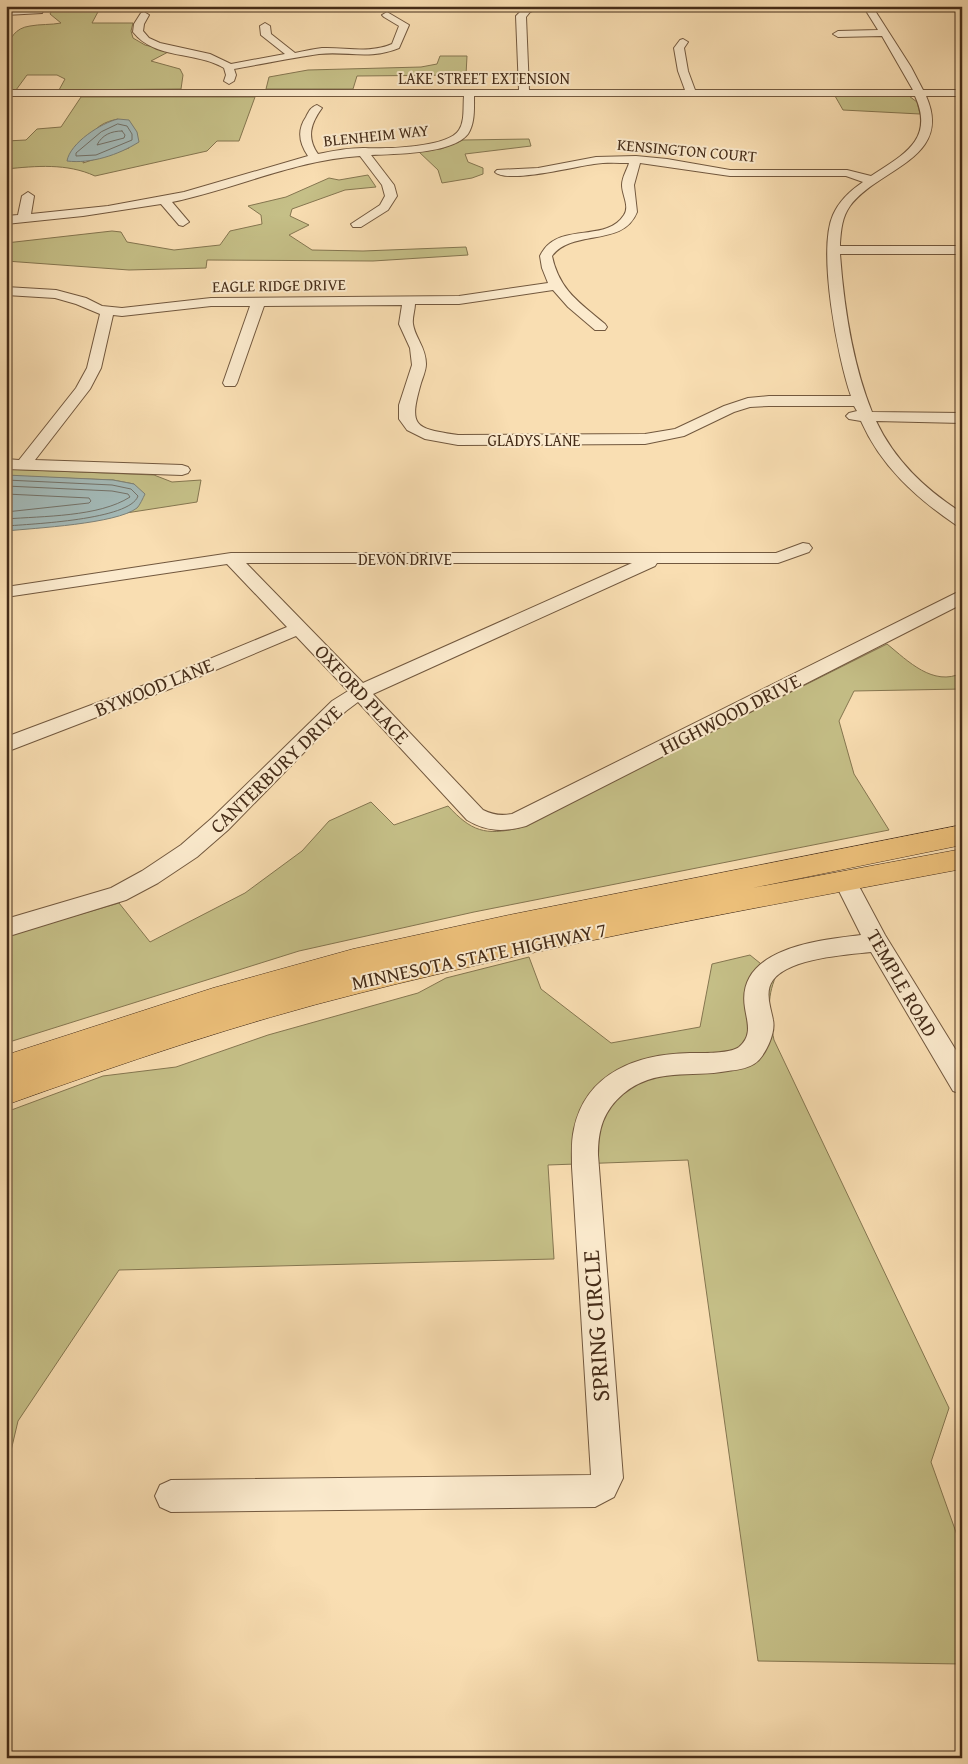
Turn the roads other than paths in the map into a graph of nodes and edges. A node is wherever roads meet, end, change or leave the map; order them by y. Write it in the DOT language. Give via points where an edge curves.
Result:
graph roads {
  1 [pos="540,6"];
  2 [pos="866,6"];
  3 [pos="39,11"];
  4 [pos="6,12"];
  5 [pos="144,15"];
  6 [pos="387,15"];
  7 [pos="265,26"];
  8 [pos="883,33"];
  9 [pos="838,34"];
  10 [pos="683,42"];
  11 [pos="294,56"];
  12 [pos="229,67"];
  13 [pos="691,92"];
  14 [pos="962,92"];
  15 [pos="6,93"];
  16 [pos="224,93"];
  17 [pos="469,93"];
  18 [pos="524,93"];
  19 [pos="920,93"];
  20 [pos="318,108"];
  21 [pos="362,151"];
  22 [pos="315,158"];
  23 [pos="636,159"];
  24 [pos="501,172"];
  25 [pos="870,180"];
  26 [pos="28,196"];
  27 [pos="164,200"];
  28 [pos="24,218"];
  29 [pos="6,220"];
  30 [pos="183,222"];
  31 [pos="357,224"];
  32 [pos="834,250"];
  33 [pos="962,250"];
  34 [pos="554,286"];
  35 [pos="6,291"];
  36 [pos="409,301"];
  37 [pos="258,302"];
  38 [pos="107,312"];
  39 [pos="600,327"];
  40 [pos="230,383"];
  41 [pos="861,401"];
  42 [pos="783,402"];
  43 [pos="868,416"];
  44 [pos="962,418"];
  45 [pos="6,464"];
  46 [pos="23,465"];
  47 [pos="182,470"];
  48 [pos="962,521"];
  49 [pos="803,548"];
  50 [pos="231,558"];
  51 [pos="657,559"];
  52 [pos="6,592"];
  53 [pos="962,597"];
  54 [pos="300,628"];
  55 [pos="360,692"];
  56 [pos="6,745"];
  57 [pos="496,824"];
  58 [pos="962,835"];
  59 [pos="962,859"];
  60 [pos="845,881"];
  61 [pos="6,928"];
  62 [pos="877,942"];
  63 [pos="6,1068"];
  64 [pos="962,1083"];
  65 [pos="6,1091"];
  66 [pos="171,1496"];
  1 -- 18 [label="street" via="527,10 521,16"];
  2 -- 8 [label="street"];
  3 -- 4 [label="street"];
  5 -- 12 [label="street" via="138,32 144,39 167,48 208,55"];
  6 -- 11 [label="street" via="404,25 398,43 392,49 367,53 321,51"];
  7 -- 11 [label="street" via="266,35"];
  8 -- 9 [label="street"];
  8 -- 19 [label="street"];
  10 -- 13 [label="street" via="679,48"];
  11 -- 12 [label="street"];
  12 -- 16 [label="street" via="231,75"];
  13 -- 18 [label="street, LAKE STREET EXTENSION"];
  13 -- 19 [label="street, LAKE STREET EXTENSION"];
  14 -- 19 [label="street, LAKE STREET EXTENSION"];
  15 -- 16 [label="street, LAKE STREET EXTENSION"];
  16 -- 17 [label="street, LAKE STREET EXTENSION"];
  17 -- 18 [label="street, LAKE STREET EXTENSION"];
  17 -- 21 [label="street, BLENHEIM WAY" via="465,131 453,140 424,147"];
  19 -- 25 [label="street" via="928,114 928,129 922,141 914,152"];
  20 -- 22 [label="street" via="306,124 304,133 309,151"];
  21 -- 22 [label="street, BLENHEIM WAY"];
  21 -- 31 [label="street" via="388,185 391,196 384,207"];
  22 -- 27 [label="street, BLENHEIM WAY" via="210,190"];
  23 -- 24 [label="street, KENSINGTON COURT" via="596,160 548,170"];
  23 -- 25 [label="street, KENSINGTON COURT" via="730,173 847,173"];
  23 -- 34 [label="street" via="628,185 631,214 621,225 610,230 554,245 546,256"];
  25 -- 32 [label="street" via="854,193 835,222"];
  26 -- 28 [label="street"];
  27 -- 28 [label="street, BLENHEIM WAY"];
  27 -- 30 [label="street"];
  28 -- 29 [label="street, BLENHEIM WAY"];
  32 -- 33 [label="street"];
  32 -- 41 [label="street" via="845,346"];
  34 -- 36 [label="street, EAGLE RIDGE DRIVE" via="459,300"];
  34 -- 39 [label="street"];
  35 -- 38 [label="street, EAGLE RIDGE DRIVE" via="56,294"];
  36 -- 37 [label="street, EAGLE RIDGE DRIVE"];
  36 -- 42 [label="street, GLADYS LANE" via="406,324 419,365 407,405 407,418 417,430 434,437 458,440 645,440 679,433 739,406"];
  37 -- 38 [label="street, EAGLE RIDGE DRIVE" via="211,302 135,312"];
  37 -- 40 [label="street"];
  38 -- 46 [label="street" via="94,368 83,389"];
  41 -- 42 [label="street, GLADYS LANE"];
  41 -- 43 [label="street"];
  42 -- 43 [label="street, GLADYS LANE" via="825,414"];
  43 -- 44 [label="street, GLADYS LANE"];
  43 -- 48 [label="street" via="884,450 899,469 928,497"];
  45 -- 46 [label="street"];
  46 -- 47 [label="street"];
  49 -- 51 [label="street, DEVON DRIVE" via="778,558"];
  50 -- 51 [label="street, DEVON DRIVE"];
  50 -- 52 [label="street, DEVON DRIVE"];
  50 -- 54 [label="street, OXFORD PLACE"];
  51 -- 55 [label="street, CANTERBURY DRIVE"];
  53 -- 57 [label="street, HIGHWOOD DRIVE" via="518,820"];
  54 -- 55 [label="street, OXFORD PLACE"];
  54 -- 56 [label="street, BYWOOD LANE"];
  55 -- 57 [label="street, OXFORD PLACE" via="475,815"];
  55 -- 61 [label="street, CANTERBURY DRIVE" via="321,722 220,824 150,877 118,894"];
  58 -- 63 [label="main road, MINNESOTA STATE HIGHWAY 7" via="353,961 213,1000"];
  59 -- 60 [label="main road, MINNESOTA STATE HIGHWAY 7"];
  60 -- 62 [label="street, TEMPLE ROAD"];
  60 -- 65 [label="main road, MINNESOTA STATE HIGHWAY 7" via="516,946 359,982 104,1056"];
  62 -- 64 [label="street, TEMPLE ROAD"];
  62 -- 66 [label="street, SPRING CIRCLE" via="833,947 780,962 765,973 757,990 761,1021 759,1035 744,1057 718,1063 663,1065 639,1071 618,1082 601,1099 589,1120 584,1143 607,1478 603,1486 595,1491"];
}
